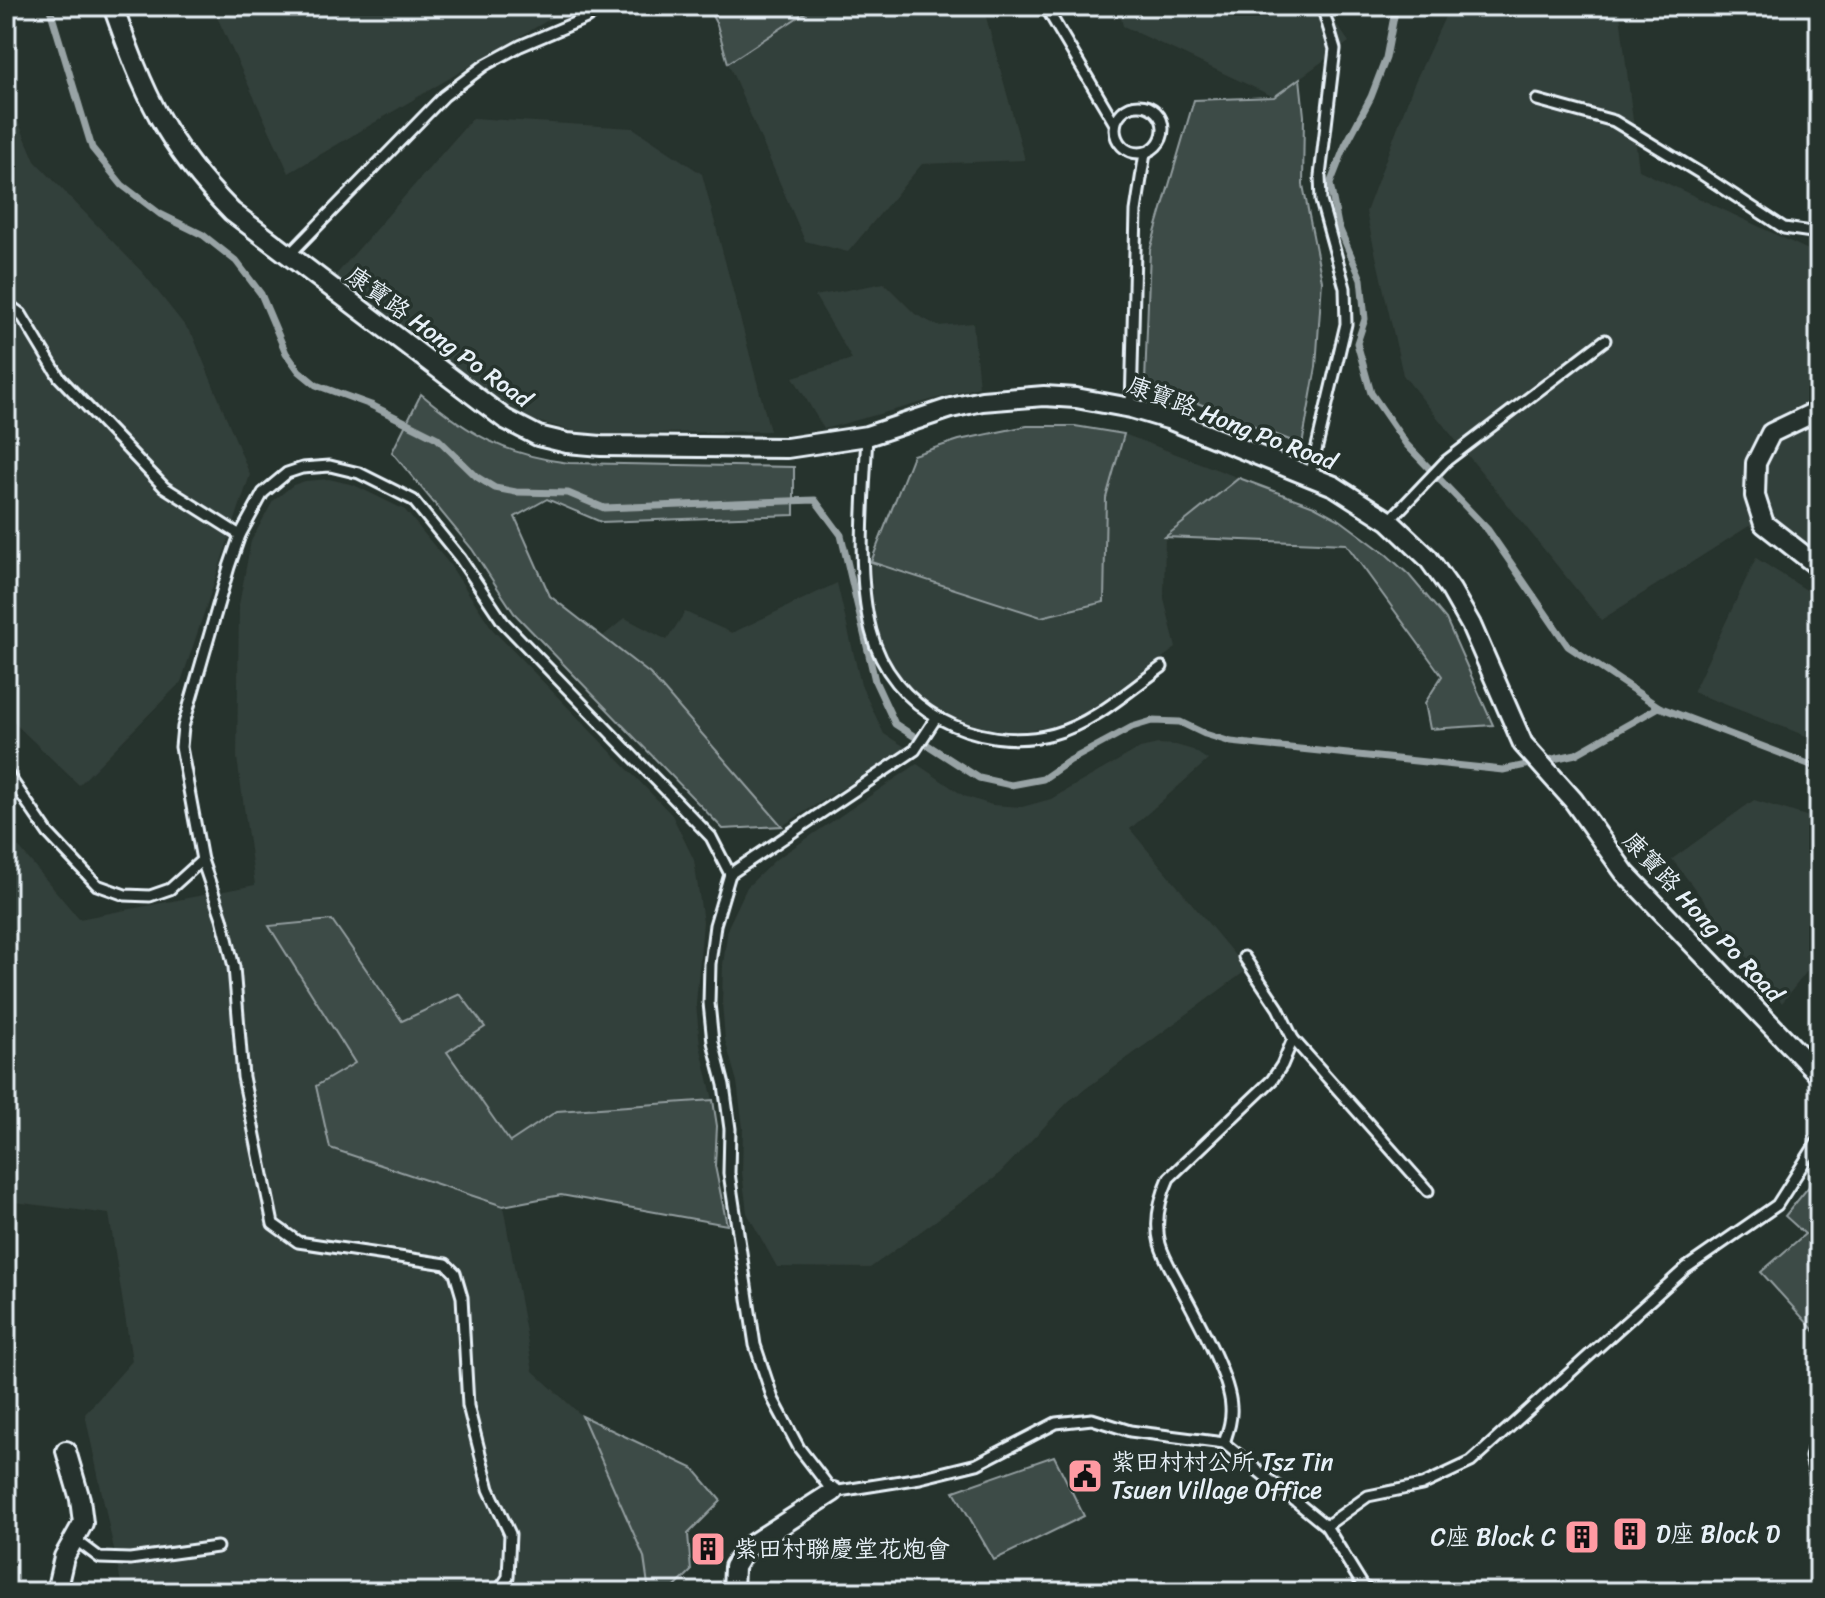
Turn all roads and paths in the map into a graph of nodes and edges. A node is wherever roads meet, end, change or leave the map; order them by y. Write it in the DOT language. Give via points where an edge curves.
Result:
graph roads {
  1 [pos="113,6"];
  2 [pos="603,6"];
  3 [pos="1045,6"];
  4 [pos="1322,6"];
  5 [pos="1537,100"];
  6 [pos="1115,124"];
  7 [pos="1145,153"];
  8 [pos="1819,233"];
  9 [pos="288,256"];
  10 [pos="6,303"];
  11 [pos="1605,340"];
  12 [pos="1131,408"];
  13 [pos="1819,410"];
  14 [pos="867,436"];
  15 [pos="1310,476"];
  16 [pos="1389,521"];
  17 [pos="240,535"];
  18 [pos="1819,567"];
  19 [pos="1162,667"];
  20 [pos="936,718"];
  21 [pos="6,772"];
  22 [pos="202,860"];
  23 [pos="730,874"];
  24 [pos="1244,957"];
  25 [pos="1293,1039"];
  26 [pos="1819,1075"];
  27 [pos="1819,1139"];
  28 [pos="1428,1191"];
  29 [pos="1819,1424"];
  30 [pos="1224,1443"];
  31 [pos="66,1451"];
  32 [pos="833,1492"];
  33 [pos="1818,1494"];
  34 [pos="1326,1526"];
  35 [pos="76,1540"];
  36 [pos="217,1547"];
  37 [pos="56,1592"];
  38 [pos="498,1592"];
  39 [pos="733,1592"];
  40 [pos="1371,1592"];
  1 -- 9 [label="street, 康寶路 Hong Po Road" via="146,97 175,146 232,212"];
  2 -- 9 [label="lane" via="485,65 444,96"];
  3 -- 6 [label="lane"];
  4 -- 15 [label="lane" via="1335,49 1321,201 1345,288 1346,324"];
  5 -- 8 [label="lane" via="1614,121 1784,228"];
  6 -- 7 [label="lane" via="1122,147"];
  6 -- 7 [label="lane" via="1130,106 1146,106 1159,114 1162,137"];
  7 -- 12 [label="lane" via="1136,211"];
  9 -- 14 [label="street, 康寶路 Hong Po Road" via="505,419 538,436 601,446 787,448"];
  10 -- 17 [label="lane" via="21,314 59,377 164,487"];
  11 -- 16 [label="lane" via="1446,461"];
  12 -- 14 [label="street, 康寶路 Hong Po Road" via="1076,398 1013,397 951,408"];
  12 -- 15 [label="street, 康寶路 Hong Po Road"];
  13 -- 18 [label="street" via="1771,433 1756,463 1755,496 1764,524"];
  14 -- 20 [label="lane" via="863,537 871,632 895,681"];
  15 -- 16 [label="street, 康寶路 Hong Po Road"];
  16 -- 26 [label="street, 康寶路 Hong Po Road" via="1428,558 1451,590 1523,744 1573,800 1625,873"];
  17 -- 22 [label="lane" via="183,727 181,747"];
  17 -- 23 [label="lane" via="263,493 302,468 330,466 359,473 413,500 503,622 711,837"];
  19 -- 20 [label="lane" via="1090,718 1053,734 1013,739 973,734"];
  20 -- 23 [label="lane" via="915,750"];
  21 -- 22 [label="lane" via="48,833 97,885 125,895 150,896 170,889"];
  22 -- 38 [label="lane" via="234,967 243,1077 273,1224 298,1242 446,1264 455,1273 462,1297 468,1406 489,1489 510,1534 508,1577"];
  23 -- 32 [label="lane" via="715,925 709,1003 730,1129 729,1173 755,1345 779,1411"];
  24 -- 25 [label="lane"];
  25 -- 28 [label="lane"];
  25 -- 30 [label="lane" via="1272,1080 1169,1178 1160,1202 1160,1245 1232,1404"];
  27 -- 34 [label="lane" via="1777,1205 1686,1268 1471,1462 1422,1485 1368,1496"];
  29 -- 33 [label="lane" via="1811,1457"];
  30 -- 32 [label="lane" via="1130,1431 1092,1419 1056,1423 977,1464"];
  30 -- 34 [label="lane"];
  31 -- 35 [label="street" via="83,1523"];
  32 -- 39 [label="street" via="746,1548 734,1567"];
  34 -- 40 [label="lane"];
  35 -- 36 [label="lane" via="100,1558"];
  35 -- 37 [label="street" via="64,1557"];
}
